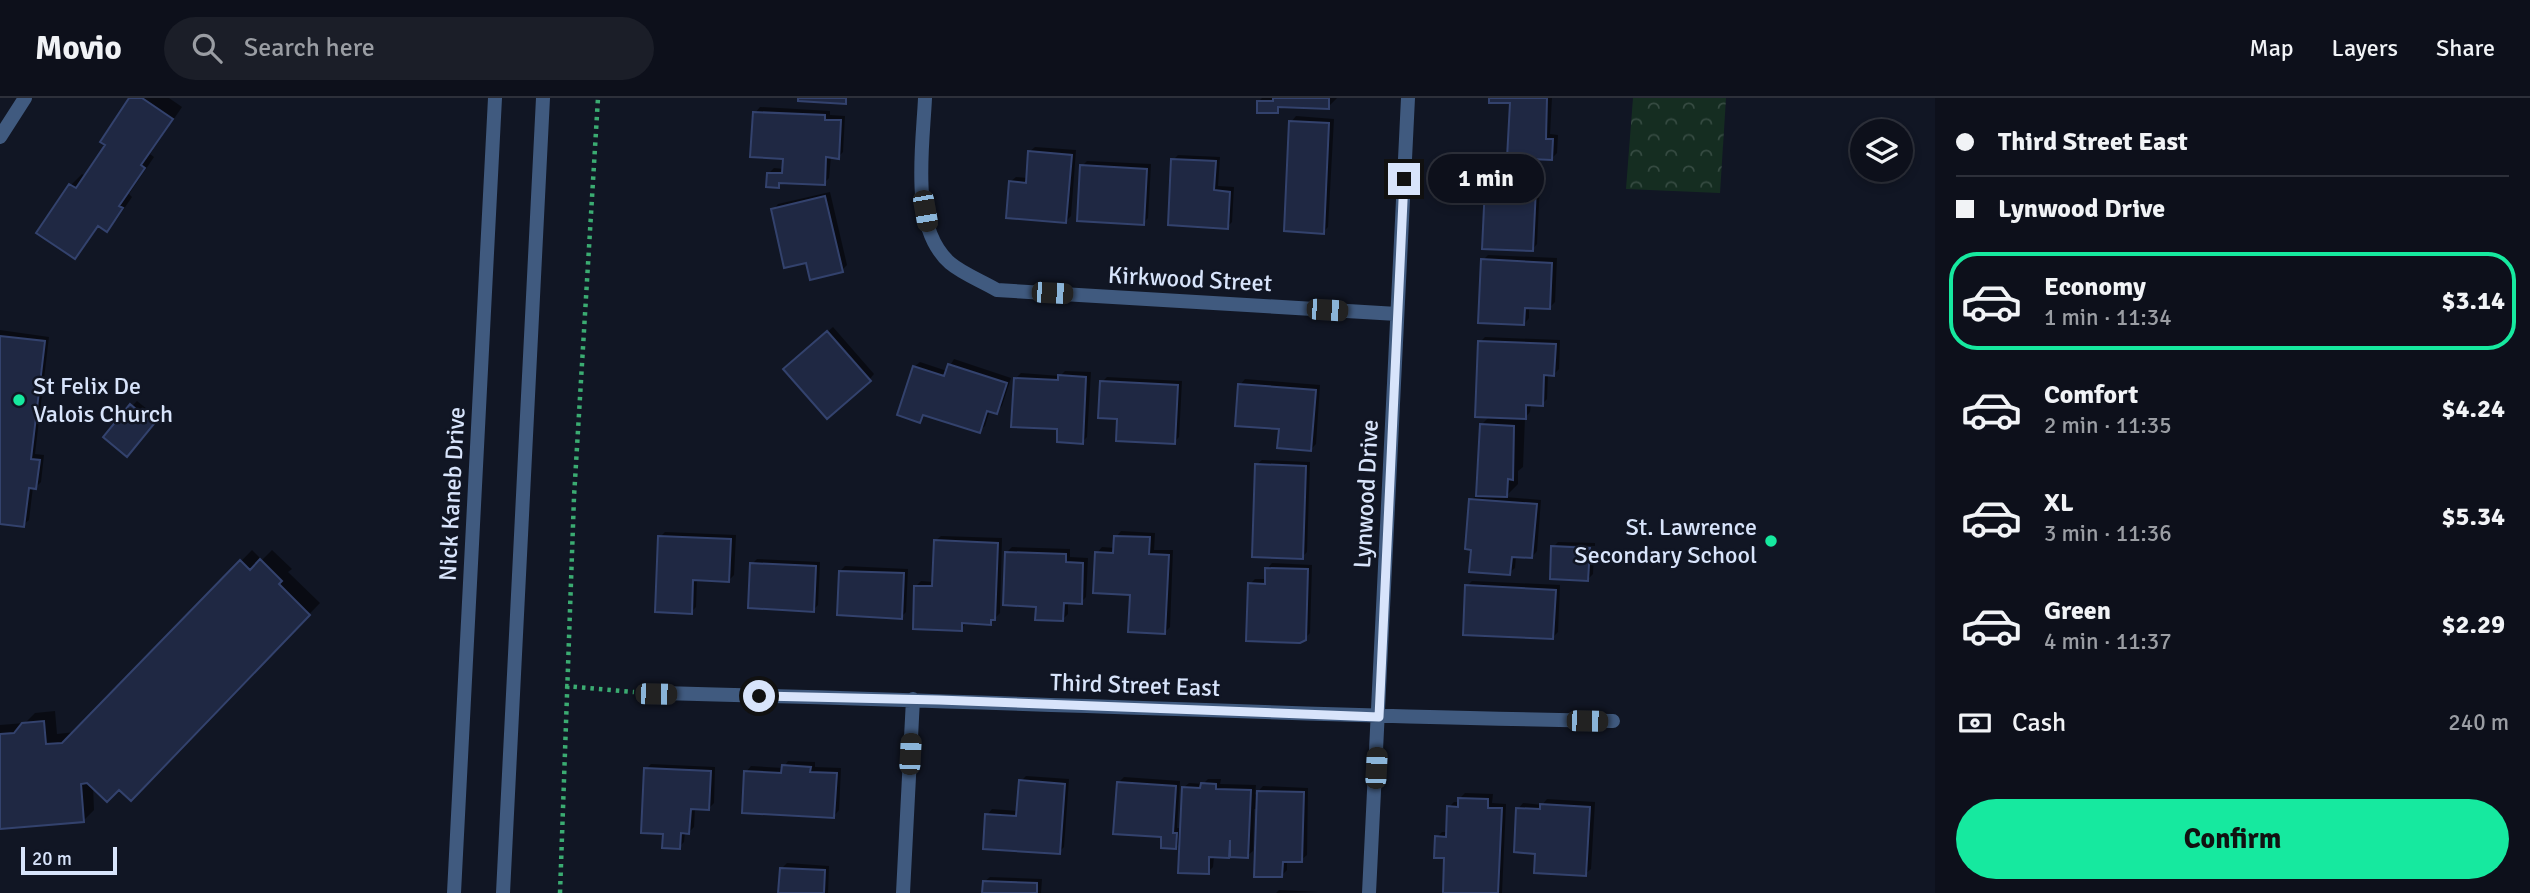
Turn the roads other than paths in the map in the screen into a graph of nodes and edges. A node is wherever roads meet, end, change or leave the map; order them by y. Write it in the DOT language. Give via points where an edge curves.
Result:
graph roads {
  1 [pos="25,98"];
  2 [pos="495,98"];
  3 [pos="543,98"];
  4 [pos="925,98"];
  5 [pos="1408,98"];
  6 [pos="0,136"];
  7 [pos="1397,314"];
  8 [pos="656,694"];
  9 [pos="913,699"];
  10 [pos="1379,717"];
  11 [pos="1613,721"];
  12 [pos="454,893"];
  13 [pos="503,893"];
  14 [pos="903,893"];
  15 [pos="1369,893"];
  1 -- 6 [label="street"];
  2 -- 12 [label="street, Nick Kaneb Drive"];
  3 -- 13 [label="street"];
  4 -- 7 [label="street, Kirkwood Street" via="921,186 929,234 950,262 997,290"];
  5 -- 7 [label="street, Lynwood Drive"];
  7 -- 10 [label="street, Lynwood Drive"];
  8 -- 9 [label="street, Third Street East"];
  9 -- 10 [label="street, Third Street East"];
  9 -- 14 [label="street"];
  10 -- 11 [label="street, Third Street East"];
  10 -- 15 [label="street, Lynwood Drive"];
}
